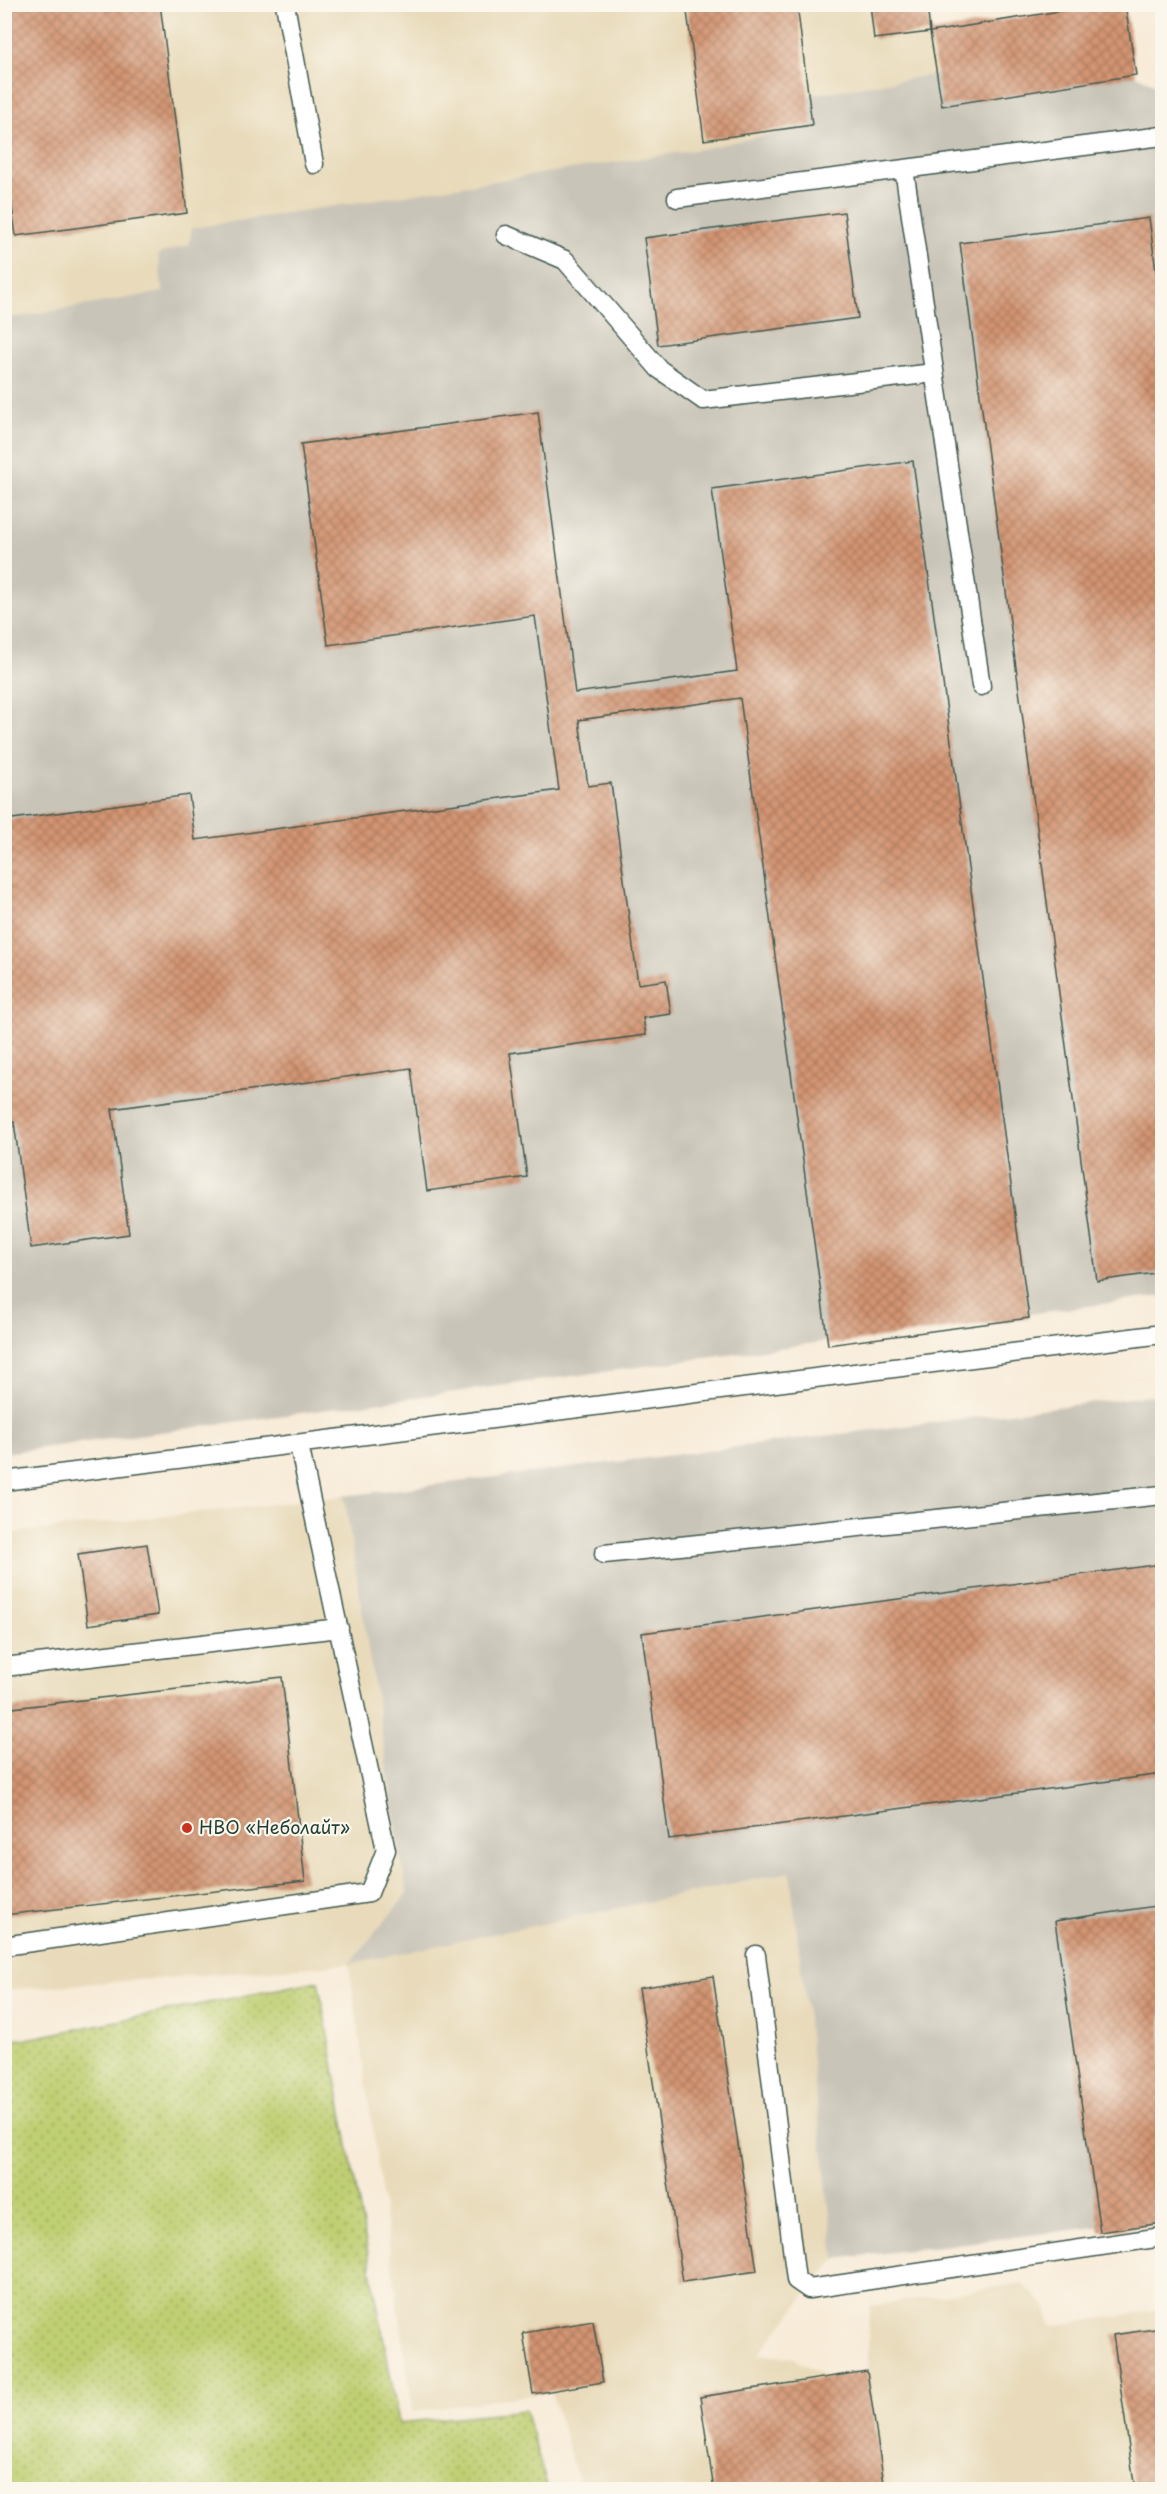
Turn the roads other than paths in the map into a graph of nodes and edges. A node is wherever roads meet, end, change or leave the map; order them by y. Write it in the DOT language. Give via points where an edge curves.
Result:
graph roads {
  1 [pos="285,4"];
  2 [pos="1162,136"];
  3 [pos="314,164"];
  4 [pos="904,169"];
  5 [pos="677,198"];
  6 [pos="506,235"];
  7 [pos="934,373"];
  8 [pos="981,686"];
  9 [pos="1162,1334"];
  10 [pos="299,1444"];
  11 [pos="4,1481"];
  12 [pos="1162,1495"];
  13 [pos="604,1554"];
  14 [pos="339,1628"];
  15 [pos="4,1667"];
  16 [pos="4,1946"];
  17 [pos="756,1955"];
  18 [pos="1162,2237"];
  1 -- 3 [label="lane"];
  2 -- 4 [label="lane"];
  4 -- 5 [label="lane"];
  4 -- 7 [label="lane"];
  6 -- 7 [label="lane" via="565,260 659,369 703,400"];
  7 -- 8 [label="lane"];
  9 -- 10 [label="lane"];
  10 -- 11 [label="lane"];
  10 -- 14 [label="lane"];
  12 -- 13 [label="lane"];
  14 -- 15 [label="lane"];
  14 -- 16 [label="lane" via="386,1850 369,1893"];
  17 -- 18 [label="lane" via="796,2280 809,2289"];
}
